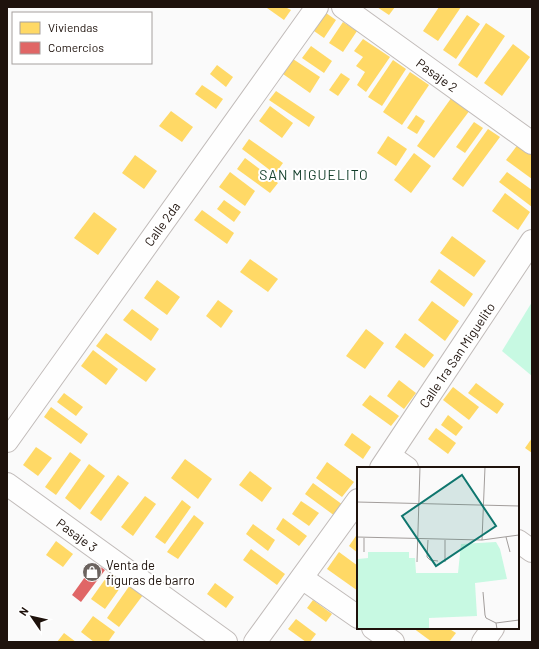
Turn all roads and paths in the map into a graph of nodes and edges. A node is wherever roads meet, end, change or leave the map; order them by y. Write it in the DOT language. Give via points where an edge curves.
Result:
graph roads {
  1 [pos="317,7"];
  2 [pos="343,7"];
  3 [pos="532,143"];
  4 [pos="532,241"];
  5 [pos="7,440"];
  6 [pos="385,462"];
  7 [pos="403,467"];
  8 [pos="7,484"];
  9 [pos="357,501"];
  10 [pos="519,542"];
  11 [pos="532,551"];
  12 [pos="302,578"];
  13 [pos="357,616"];
  14 [pos="374,629"];
  15 [pos="492,629"];
  16 [pos="226,642"];
  17 [pos="256,642"];
  18 [pos="393,642"];
  19 [pos="483,642"];
  1 -- 5 [label="street, Calle 2da"];
  2 -- 3 [label="street, Pasaje 2"];
  4 -- 6 [label="street, Calle 1ra San Miguelito"];
  6 -- 7 [label="street"];
  8 -- 16 [label="street, Pasaje 3"];
  9 -- 12 [label="street"];
  10 -- 11 [label="street"];
  12 -- 13 [label="street"];
  12 -- 17 [label="street"];
  14 -- 18 [label="street"];
  15 -- 19 [label="street"];
}
